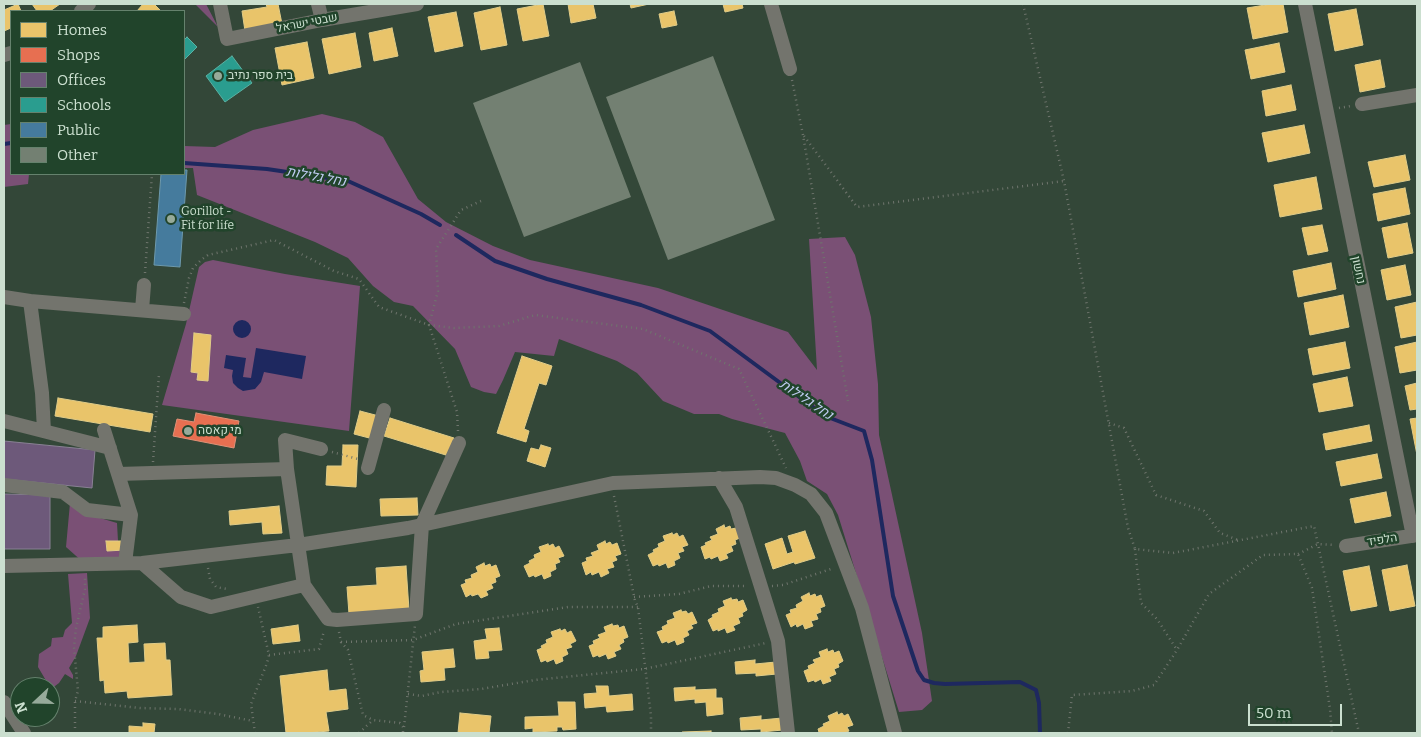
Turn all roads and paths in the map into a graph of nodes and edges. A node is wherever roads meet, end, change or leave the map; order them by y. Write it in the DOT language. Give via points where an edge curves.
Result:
graph roads {
  1 [pos="220,4"];
  2 [pos="318,4"];
  3 [pos="417,4"];
  4 [pos="771,4"];
  5 [pos="1023,4"];
  6 [pos="1305,4"];
  7 [pos="322,20"];
  8 [pos="790,69"];
  9 [pos="1417,94"];
  10 [pos="1362,104"];
  11 [pos="1326,111"];
  12 [pos="803,135"];
  13 [pos="152,175"];
  14 [pos="1064,181"];
  15 [pos="481,201"];
  16 [pos="144,285"];
  17 [pos="4,297"];
  18 [pos="30,301"];
  19 [pos="142,310"];
  20 [pos="183,314"];
  21 [pos="428,325"];
  22 [pos="160,374"];
  23 [pos="848,401"];
  24 [pos="384,410"];
  25 [pos="4,421"];
  26 [pos="1109,423"];
  27 [pos="104,430"];
  28 [pos="44,431"];
  29 [pos="459,443"];
  30 [pos="110,448"];
  31 [pos="321,449"];
  32 [pos="369,466"];
  33 [pos="287,469"];
  34 [pos="152,473"];
  35 [pos="118,474"];
  36 [pos="719,478"];
  37 [pos="611,483"];
  38 [pos="4,485"];
  39 [pos="794,485"];
  40 [pos="131,515"];
  41 [pos="422,525"];
  42 [pos="1415,535"];
  43 [pos="1239,540"];
  44 [pos="1318,544"];
  45 [pos="298,545"];
  46 [pos="1346,546"];
  47 [pos="1135,549"];
  48 [pos="1298,554"];
  49 [pos="206,556"];
  50 [pos="125,562"];
  51 [pos="142,563"];
  52 [pos="84,564"];
  53 [pos="846,565"];
  54 [pos="4,566"];
  55 [pos="304,584"];
  56 [pos="762,586"];
  57 [pos="228,589"];
  58 [pos="256,596"];
  59 [pos="634,596"];
  60 [pos="638,607"];
  61 [pos="416,614"];
  62 [pos="332,620"];
  63 [pos="413,640"];
  64 [pos="778,640"];
  65 [pos="341,642"];
  66 [pos="1177,650"];
  67 [pos="269,655"];
  68 [pos="644,669"];
  69 [pos="408,694"];
  70 [pos="75,701"];
  71 [pos="4,702"];
  72 [pos="373,720"];
  73 [pos="253,721"];
  74 [pos="404,732"];
  75 [pos="24,733"];
  76 [pos="75,733"];
  77 [pos="255,733"];
  78 [pos="359,733"];
  79 [pos="651,733"];
  80 [pos="788,733"];
  81 [pos="895,733"];
  82 [pos="1068,733"];
  83 [pos="1332,733"];
  84 [pos="1359,733"];
  1 -- 7 [label="street, שבטי ישראל" via="227,40"];
  2 -- 7 [label="street"];
  3 -- 7 [label="street, שבטי ישראל"];
  4 -- 8 [label="street"];
  5 -- 14 [label="path"];
  6 -- 11 [label="street, נחשון"];
  8 -- 12 [label="path"];
  9 -- 10 [label="street"];
  10 -- 11 [label="path"];
  11 -- 42 [label="street, נחשון"];
  12 -- 14 [label="path" via="857,207"];
  12 -- 23 [label="path"];
  13 -- 16 [label="path"];
  14 -- 26 [label="path"];
  15 -- 21 [label="path" via="461,210 436,249 438,291"];
  16 -- 19 [label="street"];
  17 -- 18 [label="street"];
  18 -- 19 [label="street"];
  18 -- 28 [label="street"];
  19 -- 20 [label="street"];
  20 -- 21 [label="path" via="189,278 200,260 208,255 274,240 334,271 359,279 379,307"];
  21 -- 29 [label="path" via="457,412"];
  21 -- 39 [label="path" via="454,328 499,326 535,315 643,329 739,369"];
  22 -- 34 [label="path"];
  24 -- 32 [label="street"];
  25 -- 28 [label="street"];
  26 -- 43 [label="path" via="1124,428 1156,496 1204,511 1220,533"];
  26 -- 47 [label="path" via="1128,528"];
  27 -- 30 [label="street"];
  28 -- 30 [label="street"];
  29 -- 41 [label="street"];
  30 -- 35 [label="street"];
  31 -- 32 [label="path"];
  31 -- 33 [label="street" via="285,440"];
  33 -- 34 [label="street"];
  33 -- 45 [label="street"];
  34 -- 35 [label="street"];
  35 -- 40 [label="street"];
  36 -- 37 [label="street"];
  36 -- 39 [label="street" via="776,478"];
  36 -- 56 [label="street" via="736,507"];
  37 -- 41 [label="street"];
  37 -- 59 [label="path"];
  38 -- 40 [label="street" via="63,492 87,510"];
  39 -- 53 [label="street" via="811,494 826,513"];
  40 -- 50 [label="street"];
  41 -- 45 [label="street"];
  41 -- 61 [label="street"];
  42 -- 46 [label="street, הלפיד"];
  43 -- 44 [label="path" via="1314,526"];
  43 -- 47 [label="path" via="1173,553"];
  44 -- 46 [label="path"];
  44 -- 48 [label="path"];
  44 -- 84 [label="path"];
  45 -- 49 [label="street"];
  45 -- 55 [label="street"];
  47 -- 66 [label="path" via="1140,603 1157,619"];
  48 -- 66 [label="path" via="1263,555 1209,594"];
  48 -- 83 [label="path" via="1312,588"];
  49 -- 51 [label="street"];
  49 -- 57 [label="path" via="210,579 216,586"];
  50 -- 51 [label="street"];
  50 -- 52 [label="street"];
  51 -- 58 [label="street" via="182,597 211,607"];
  52 -- 54 [label="street"];
  52 -- 70 [label="path" via="85,589 74,646 78,691"];
  53 -- 56 [label="path" via="783,585"];
  53 -- 81 [label="street" via="862,608"];
  55 -- 58 [label="street"];
  55 -- 62 [label="street"];
  56 -- 59 [label="path" via="711,586 679,594"];
  56 -- 64 [label="street"];
  58 -- 67 [label="path"];
  59 -- 60 [label="path"];
  60 -- 63 [label="path" via="568,607 456,624"];
  60 -- 68 [label="path"];
  61 -- 62 [label="street"];
  61 -- 63 [label="path"];
  62 -- 65 [label="path"];
  62 -- 67 [label="path" via="319,649"];
  63 -- 65 [label="path"];
  63 -- 69 [label="path"];
  64 -- 68 [label="path"];
  64 -- 80 [label="street"];
  65 -- 72 [label="path" via="348,650 363,715"];
  66 -- 82 [label="path" via="1154,685 1132,691 1072,695"];
  67 -- 73 [label="path" via="251,704"];
  68 -- 69 [label="path" via="422,696"];
  68 -- 79 [label="path"];
  69 -- 74 [label="path"];
  70 -- 73 [label="path" via="178,709"];
  70 -- 76 [label="path"];
  71 -- 75 [label="street"];
  72 -- 74 [label="path" via="400,723"];
  72 -- 78 [label="path"];
  73 -- 77 [label="path"];
}
